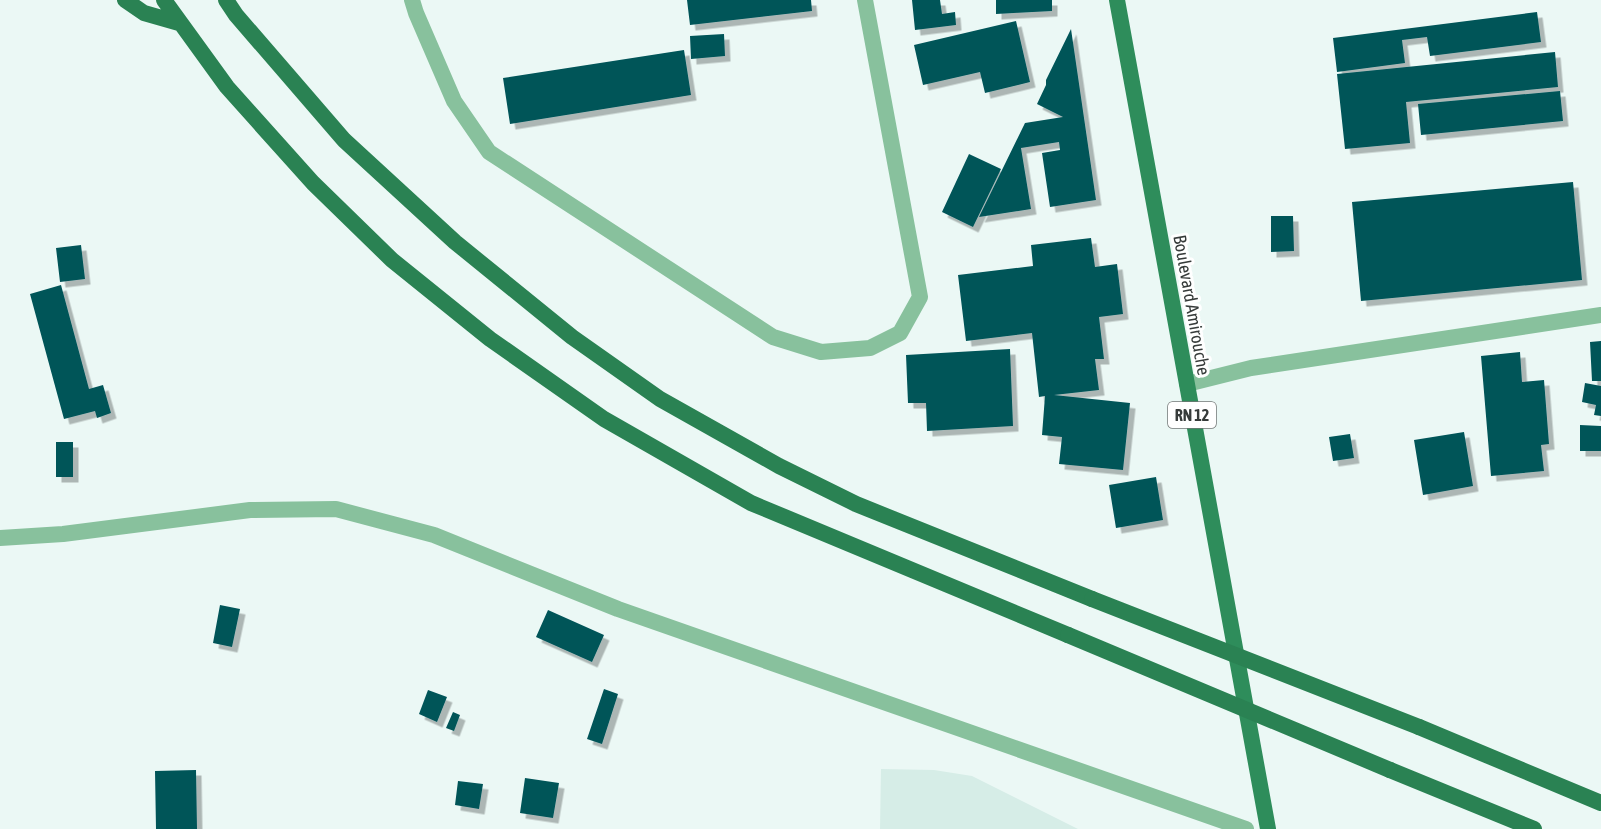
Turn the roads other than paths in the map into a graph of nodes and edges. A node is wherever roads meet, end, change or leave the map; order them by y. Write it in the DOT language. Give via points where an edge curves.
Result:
graph roads {
  1 [pos="125,0"];
  2 [pos="164,0"];
  3 [pos="226,0"];
  4 [pos="412,0"];
  5 [pos="865,0"];
  6 [pos="1117,0"];
  7 [pos="179,23"];
  8 [pos="1601,315"];
  9 [pos="1187,384"];
  10 [pos="0,538"];
  11 [pos="1601,803"];
  12 [pos="1246,829"];
  13 [pos="1268,829"];
  14 [pos="1534,829"];
  1 -- 7 [label="highway" via="144,13"];
  2 -- 7 [label="highway"];
  3 -- 11 [label="highway, bridge" via="352,148 473,256 572,337 660,399 856,504"];
  4 -- 5 [label="street" via="454,101 489,152 773,337 821,352 870,348 900,333 920,297"];
  6 -- 9 [label="main road, Boulevard Amirouche / RN 12"];
  7 -- 14 [label="highway, bridge" via="227,87 313,183 392,260 490,339 604,419 751,503"];
  8 -- 9 [label="street" via="1251,368"];
  9 -- 13 [label="main road, Boulevard Amirouche / RN 12"];
  10 -- 12 [label="street" via="63,534 250,510 336,509 434,535 618,609"];
}
